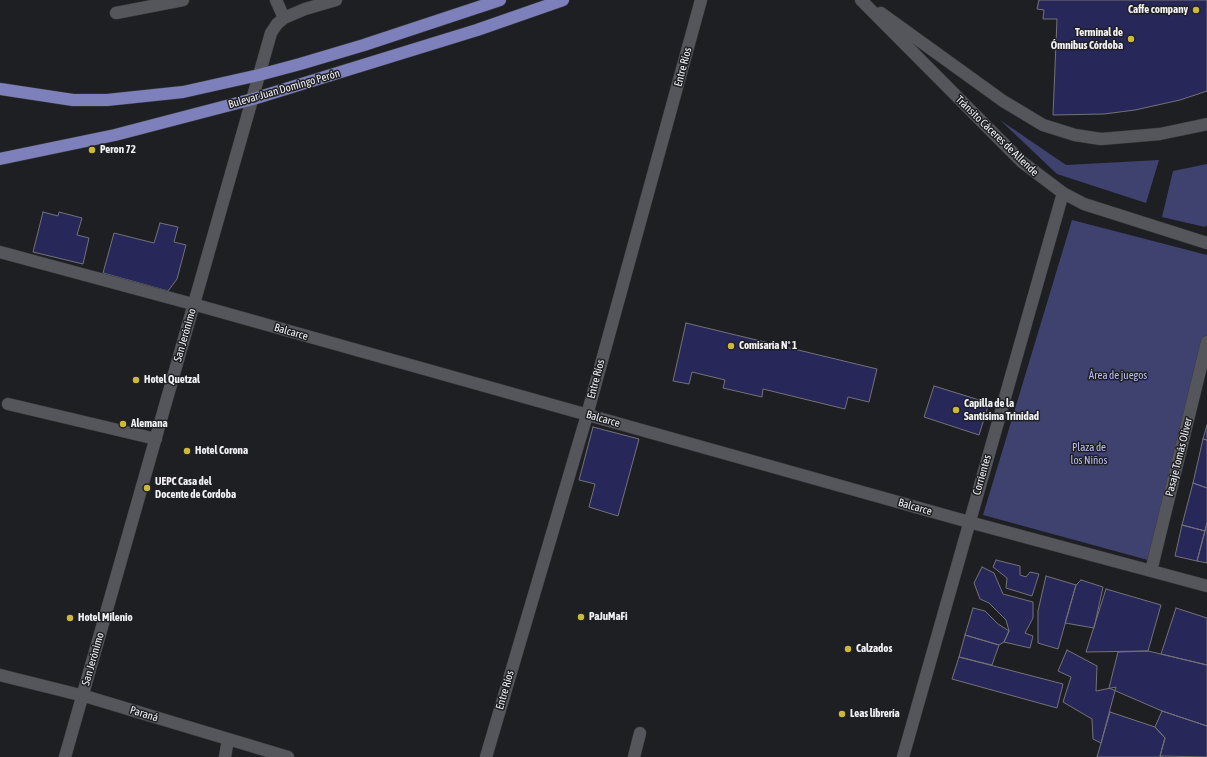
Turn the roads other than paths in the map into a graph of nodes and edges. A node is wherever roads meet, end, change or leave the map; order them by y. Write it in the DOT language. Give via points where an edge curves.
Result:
graph roads {
  1 [pos="183,0"];
  2 [pos="276,0"];
  3 [pos="336,0"];
  4 [pos="500,0"];
  5 [pos="563,0"];
  6 [pos="701,0"];
  7 [pos="862,0"];
  8 [pos="116,13"];
  9 [pos="284,18"];
  10 [pos="259,75"];
  11 [pos="0,89"];
  12 [pos="253,99"];
  13 [pos="1207,124"];
  14 [pos="0,159"];
  15 [pos="1063,193"];
  16 [pos="1207,243"];
  17 [pos="0,252"];
  18 [pos="194,305"];
  19 [pos="1207,342"];
  20 [pos="8,404"];
  21 [pos="587,415"];
  22 [pos="156,439"];
  23 [pos="969,522"];
  24 [pos="1150,571"];
  25 [pos="1207,586"];
  26 [pos="0,675"];
  27 [pos="82,696"];
  28 [pos="640,732"];
  29 [pos="228,739"];
  30 [pos="65,757"];
  31 [pos="225,757"];
  32 [pos="288,757"];
  33 [pos="486,757"];
  34 [pos="634,757"];
  35 [pos="903,757"];
  1 -- 8 [label="street"];
  2 -- 9 [label="street"];
  3 -- 9 [label="street"];
  4 -- 10 [label="main road, Bulevar Juan Domingo Perón" via="364,45"];
  5 -- 12 [label="main road, Bulevar Juan Domingo Perón" via="477,30"];
  6 -- 21 [label="street, Entre Ríos"];
  7 -- 13 [label="street" via="913,34 1003,101 1042,125 1076,135 1102,139 1160,134"];
  7 -- 15 [label="street, Tránsito Cáceres de Allende" via="1022,162"];
  9 -- 10 [label="street, San Jerónimo" via="271,33"];
  10 -- 11 [label="main road, Bulevar Juan Domingo Perón" via="145,98 73,100"];
  10 -- 12 [label="street, San Jerónimo"];
  12 -- 14 [label="main road, Bulevar Juan Domingo Perón" via="116,135"];
  12 -- 18 [label="street, San Jerónimo"];
  15 -- 16 [label="street, Tránsito Cáceres de Allende" via="1084,204"];
  15 -- 23 [label="street, Corrientes"];
  17 -- 18 [label="street, Balcarce"];
  18 -- 21 [label="street, Balcarce"];
  18 -- 22 [label="street, San Jerónimo"];
  19 -- 24 [label="street, Pasaje Tomás Oliver"];
  20 -- 22 [label="street"];
  21 -- 23 [label="street, Balcarce"];
  21 -- 33 [label="street, Entre Ríos"];
  22 -- 27 [label="street, San Jerónimo"];
  23 -- 24 [label="street, Balcarce"];
  23 -- 35 [label="street, Corrientes"];
  24 -- 25 [label="street, Balcarce"];
  26 -- 27 [label="street, Paraná"];
  27 -- 29 [label="street, Paraná"];
  27 -- 30 [label="street, San Jerónimo"];
  28 -- 34 [label="street"];
  29 -- 31 [label="street"];
  29 -- 32 [label="street, Paraná"];
}
